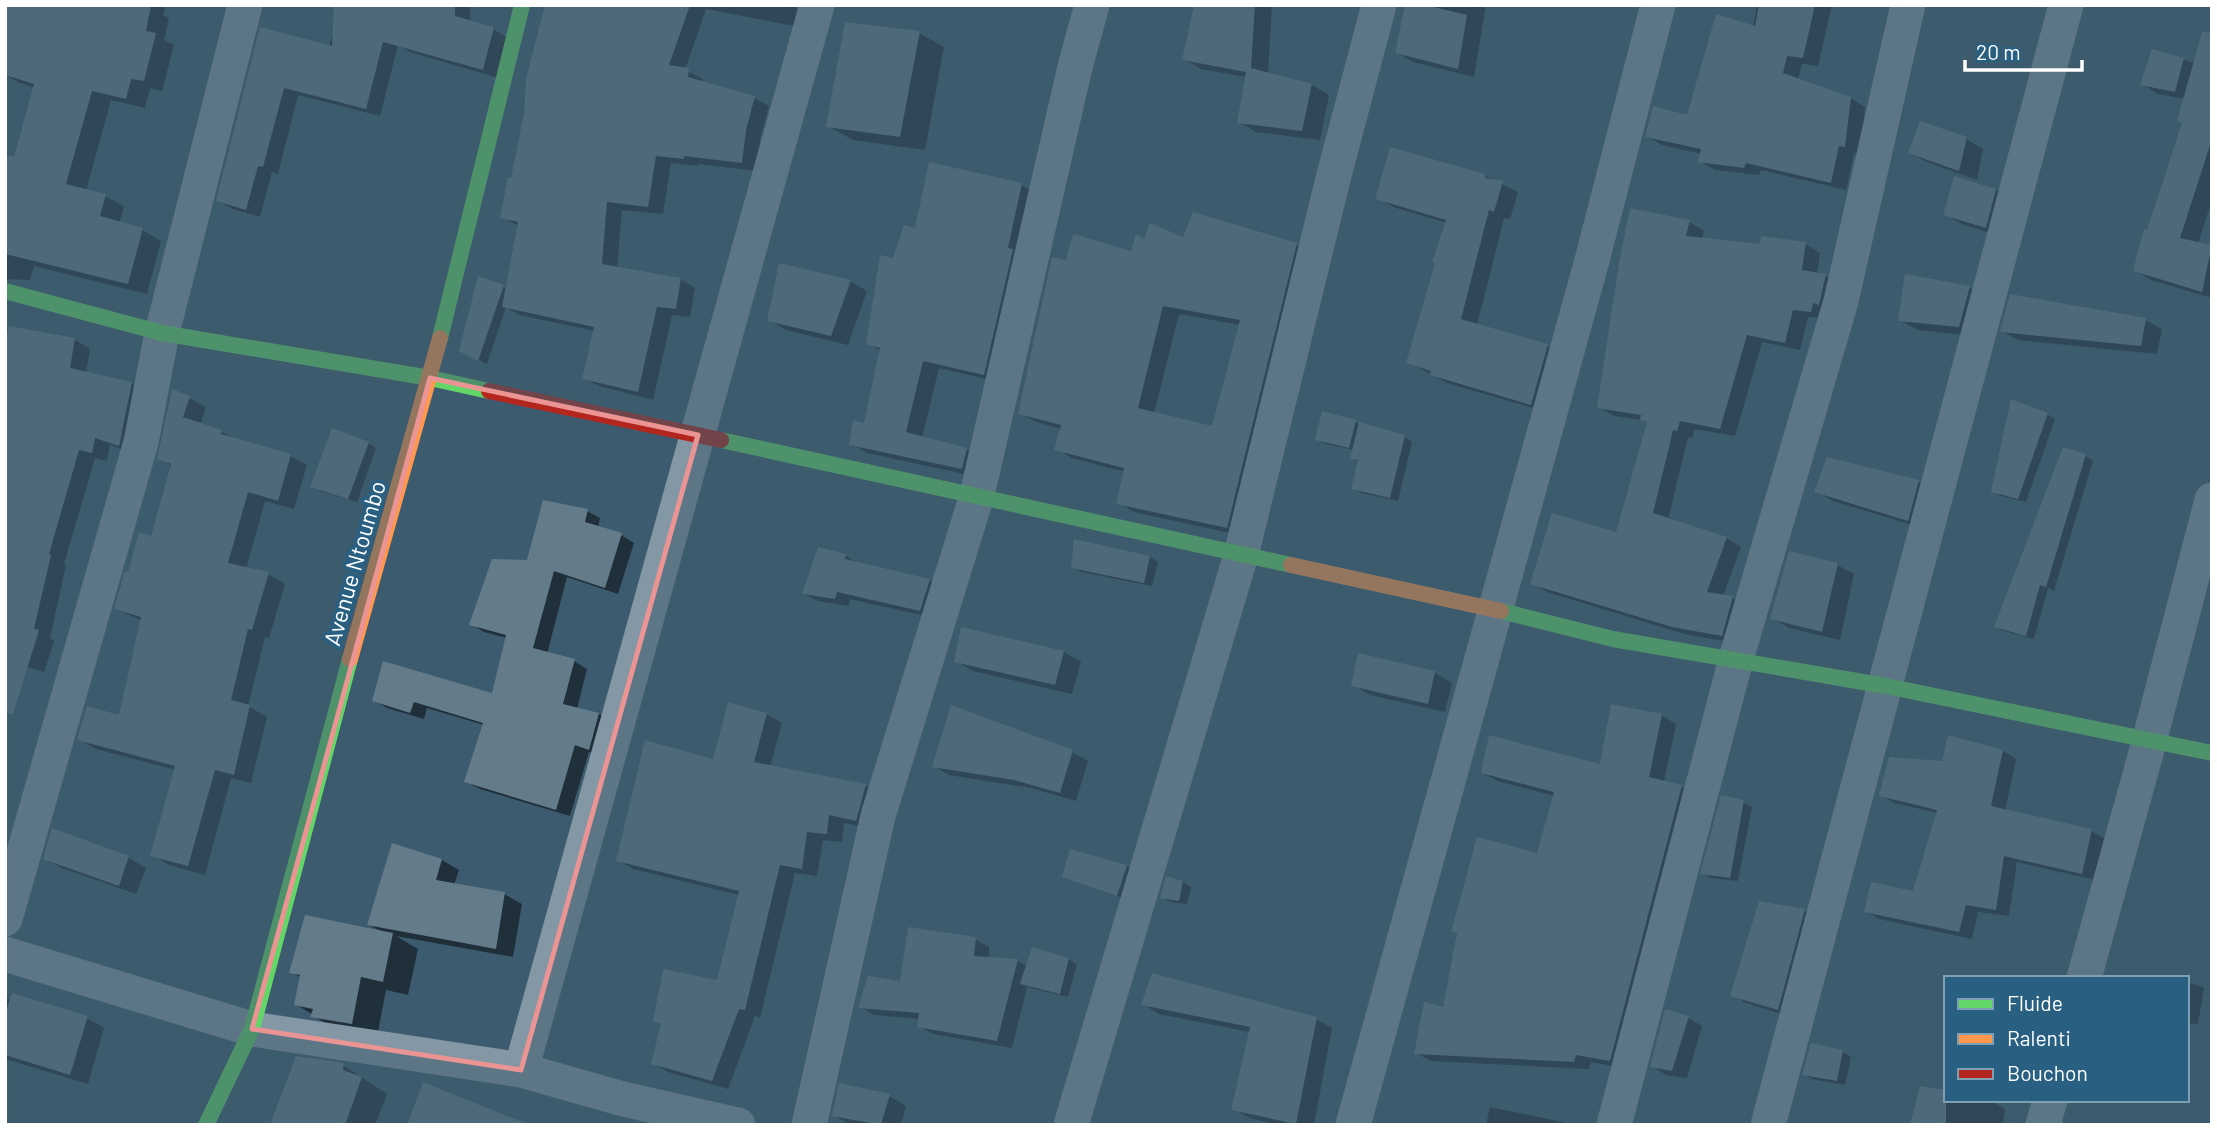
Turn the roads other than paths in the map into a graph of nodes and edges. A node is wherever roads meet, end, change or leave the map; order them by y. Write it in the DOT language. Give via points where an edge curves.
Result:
graph roads {
  1 [pos="245,5"];
  2 [pos="522,5"];
  3 [pos="817,5"];
  4 [pos="1092,5"];
  5 [pos="1379,5"];
  6 [pos="1658,5"];
  7 [pos="1908,5"];
  8 [pos="2066,5"];
  9 [pos="5,291"];
  10 [pos="162,333"];
  11 [pos="430,378"];
  12 [pos="698,435"];
  13 [pos="977,495"];
  14 [pos="2212,500"];
  15 [pos="1241,555"];
  16 [pos="1496,610"];
  17 [pos="1736,659"];
  18 [pos="1886,686"];
  19 [pos="2149,742"];
  20 [pos="2212,753"];
  21 [pos="5,919"];
  22 [pos="5,954"];
  23 [pos="2085,976"];
  24 [pos="252,1030"];
  25 [pos="521,1070"];
  26 [pos="2049,1102"];
  27 [pos="618,1112"];
  28 [pos="206,1125"];
  29 [pos="738,1125"];
  30 [pos="809,1125"];
  31 [pos="1071,1125"];
  32 [pos="1353,1125"];
  33 [pos="1614,1125"];
  34 [pos="1768,1125"];
  35 [pos="2043,1125"];
  1 -- 10 [label="street"];
  2 -- 11 [label="street, Avenue Ntoumbo"];
  3 -- 12 [label="street"];
  4 -- 13 [label="street"];
  5 -- 15 [label="street"];
  6 -- 16 [label="street"];
  7 -- 17 [label="street" via="1841,302"];
  8 -- 18 [label="street"];
  9 -- 10 [label="street"];
  10 -- 11 [label="street"];
  10 -- 21 [label="street" via="141,442"];
  11 -- 12 [label="street"];
  11 -- 24 [label="street, Avenue Ntoumbo"];
  12 -- 13 [label="street"];
  12 -- 25 [label="street"];
  13 -- 15 [label="street"];
  13 -- 30 [label="street" via="877,816"];
  14 -- 19 [label="street"];
  15 -- 16 [label="street"];
  15 -- 31 [label="street"];
  16 -- 17 [label="street" via="1613,639"];
  16 -- 32 [label="street"];
  17 -- 18 [label="street"];
  17 -- 33 [label="street"];
  18 -- 19 [label="street"];
  18 -- 34 [label="street"];
  19 -- 20 [label="street"];
  19 -- 23 [label="street"];
  22 -- 24 [label="street"];
  24 -- 25 [label="street"];
  24 -- 28 [label="street, Avenue Ntoumbo"];
  25 -- 27 [label="street"];
  26 -- 35 [label="street"];
  27 -- 29 [label="street"];
}
